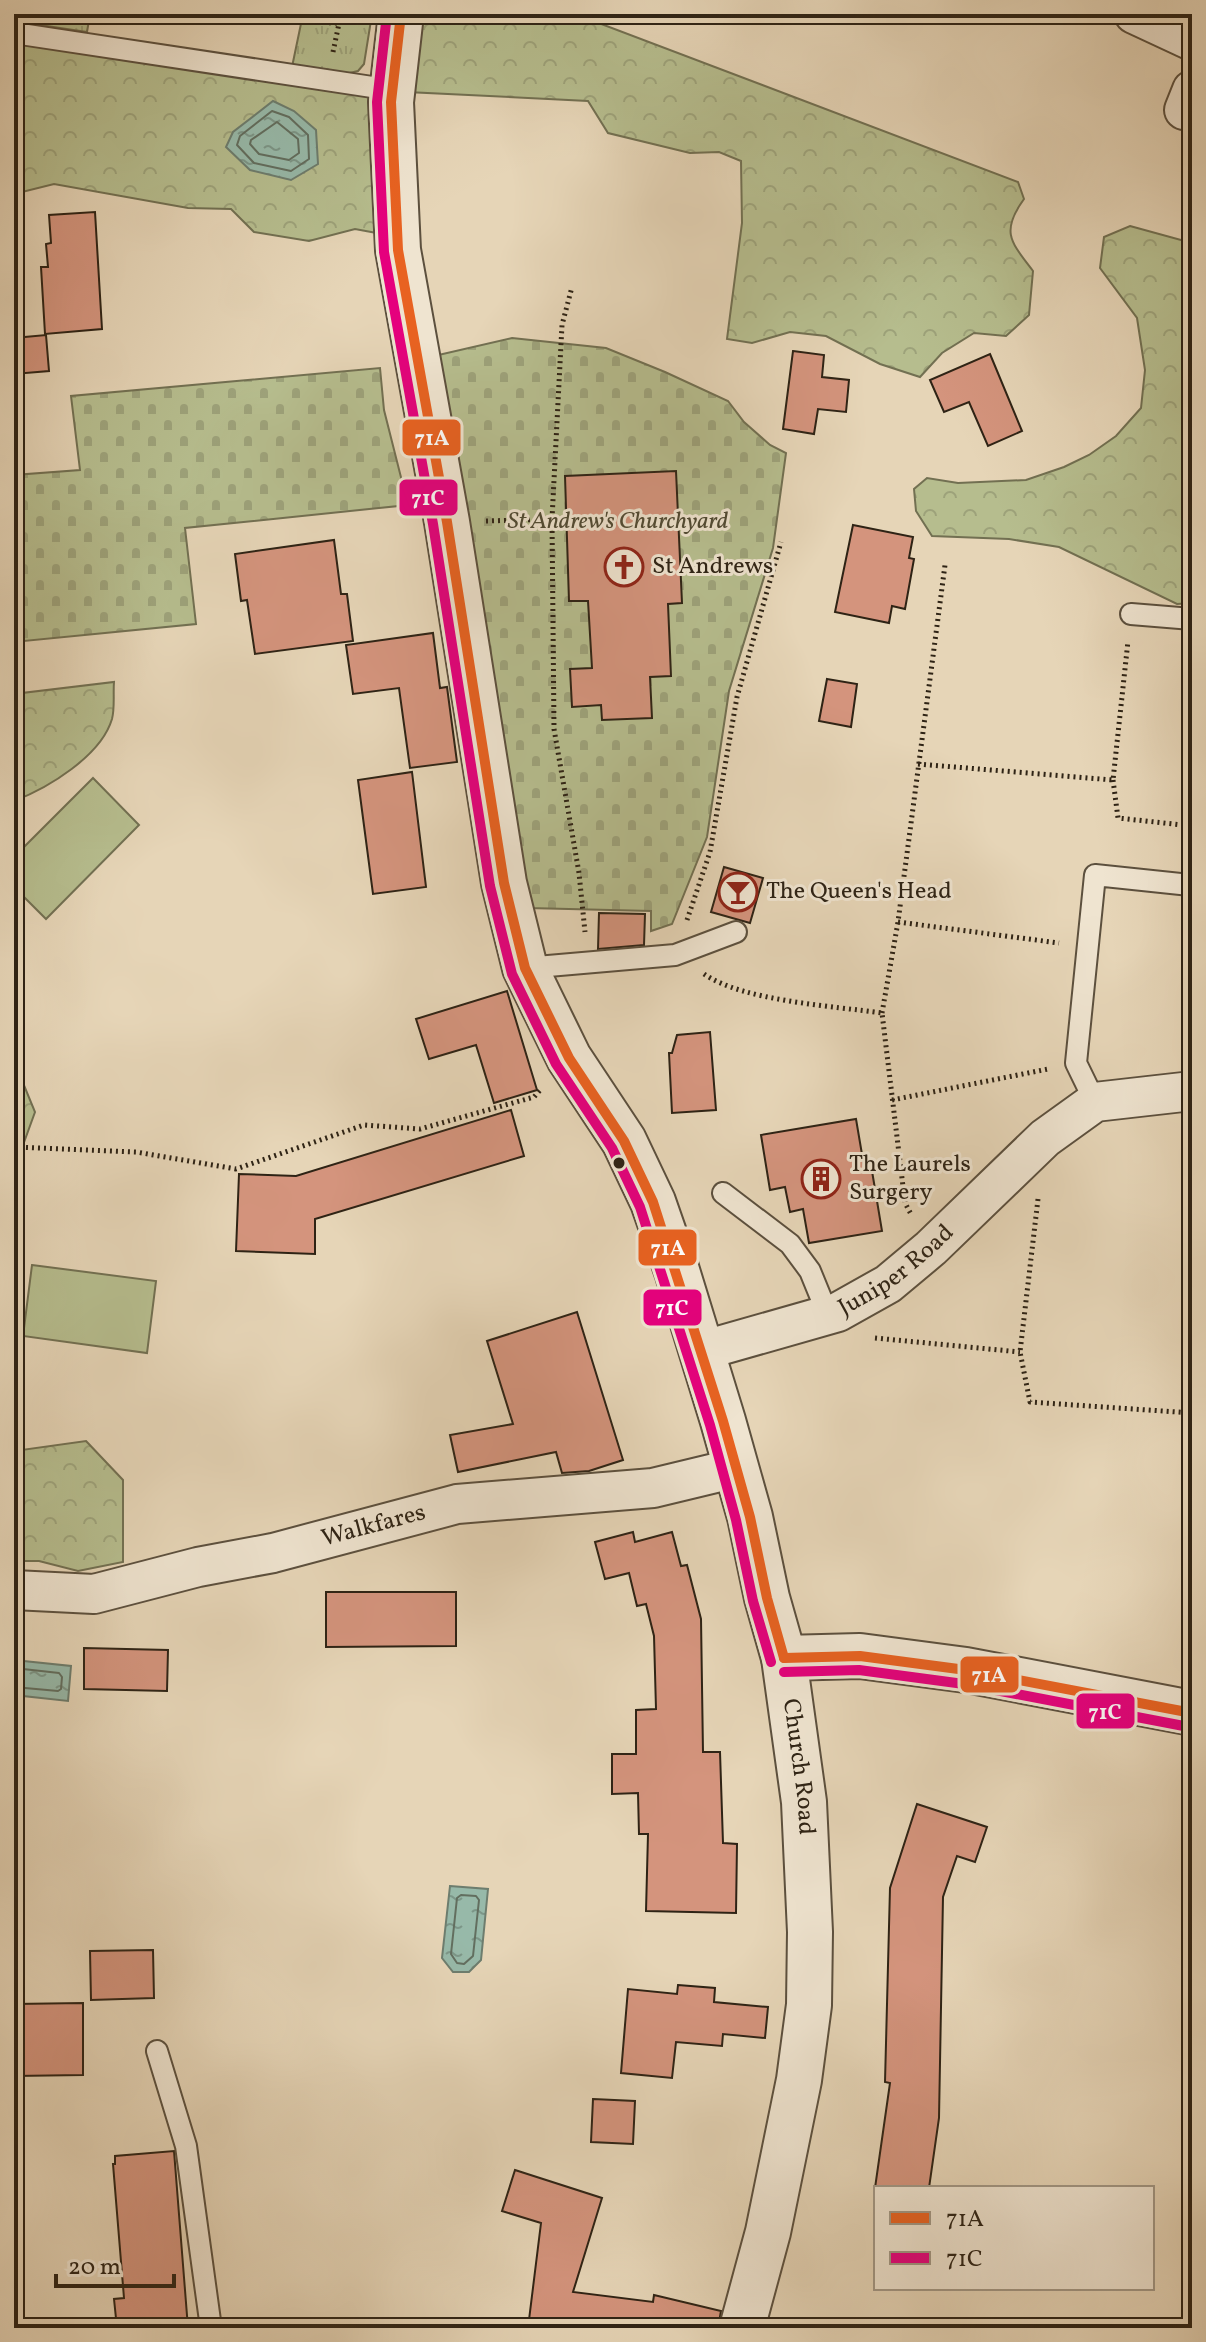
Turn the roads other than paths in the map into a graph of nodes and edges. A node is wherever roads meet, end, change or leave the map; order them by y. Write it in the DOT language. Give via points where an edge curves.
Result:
graph roads {
  1 [pos="401,14"];
  2 [pos="1134,14"];
  3 [pos="14,33"];
  4 [pos="1192,41"];
  5 [pos="392,90"];
  6 [pos="1131,614"];
  7 [pos="1192,619"];
  8 [pos="1190,885"];
  9 [pos="736,932"];
  10 [pos="525,968"];
  11 [pos="1192,1091"];
  12 [pos="1095,1102"];
  13 [pos="723,1193"];
  14 [pos="828,1315"];
  15 [pos="701,1351"];
  16 [pos="736,1468"];
  17 [pos="14,1590"];
  18 [pos="784,1658"];
  19 [pos="1192,1713"];
  20 [pos="157,2051"];
  21 [pos="211,2328"];
  22 [pos="742,2328"];
  1 -- 5 [label="street, Church Road"];
  2 -- 4 [label="street"];
  3 -- 5 [label="lane"];
  5 -- 10 [label="street, Church Road" via="398,250 504,883"];
  6 -- 7 [label="lane"];
  8 -- 12 [label="lane" via="1095,875 1076,1063"];
  9 -- 10 [label="lane" via="675,955"];
  10 -- 15 [label="street, Church Road" via="569,1058 624,1141 653,1202"];
  11 -- 12 [label="street, Juniper Road"];
  12 -- 14 [label="street, Juniper Road" via="1045,1138 888,1284"];
  13 -- 14 [label="lane" via="790,1244 810,1271"];
  14 -- 15 [label="street, Juniper Road"];
  15 -- 16 [label="street, Church Road"];
  16 -- 17 [label="street, Walkfares" via="653,1488 457,1504 94,1594"];
  16 -- 18 [label="street, Church Road"];
  18 -- 19 [label="street" via="860,1656 951,1668"];
  18 -- 22 [label="street, Church Road" via="804,1802 809,2005 768,2232"];
  20 -- 21 [label="lane" via="186,2146"];
}
